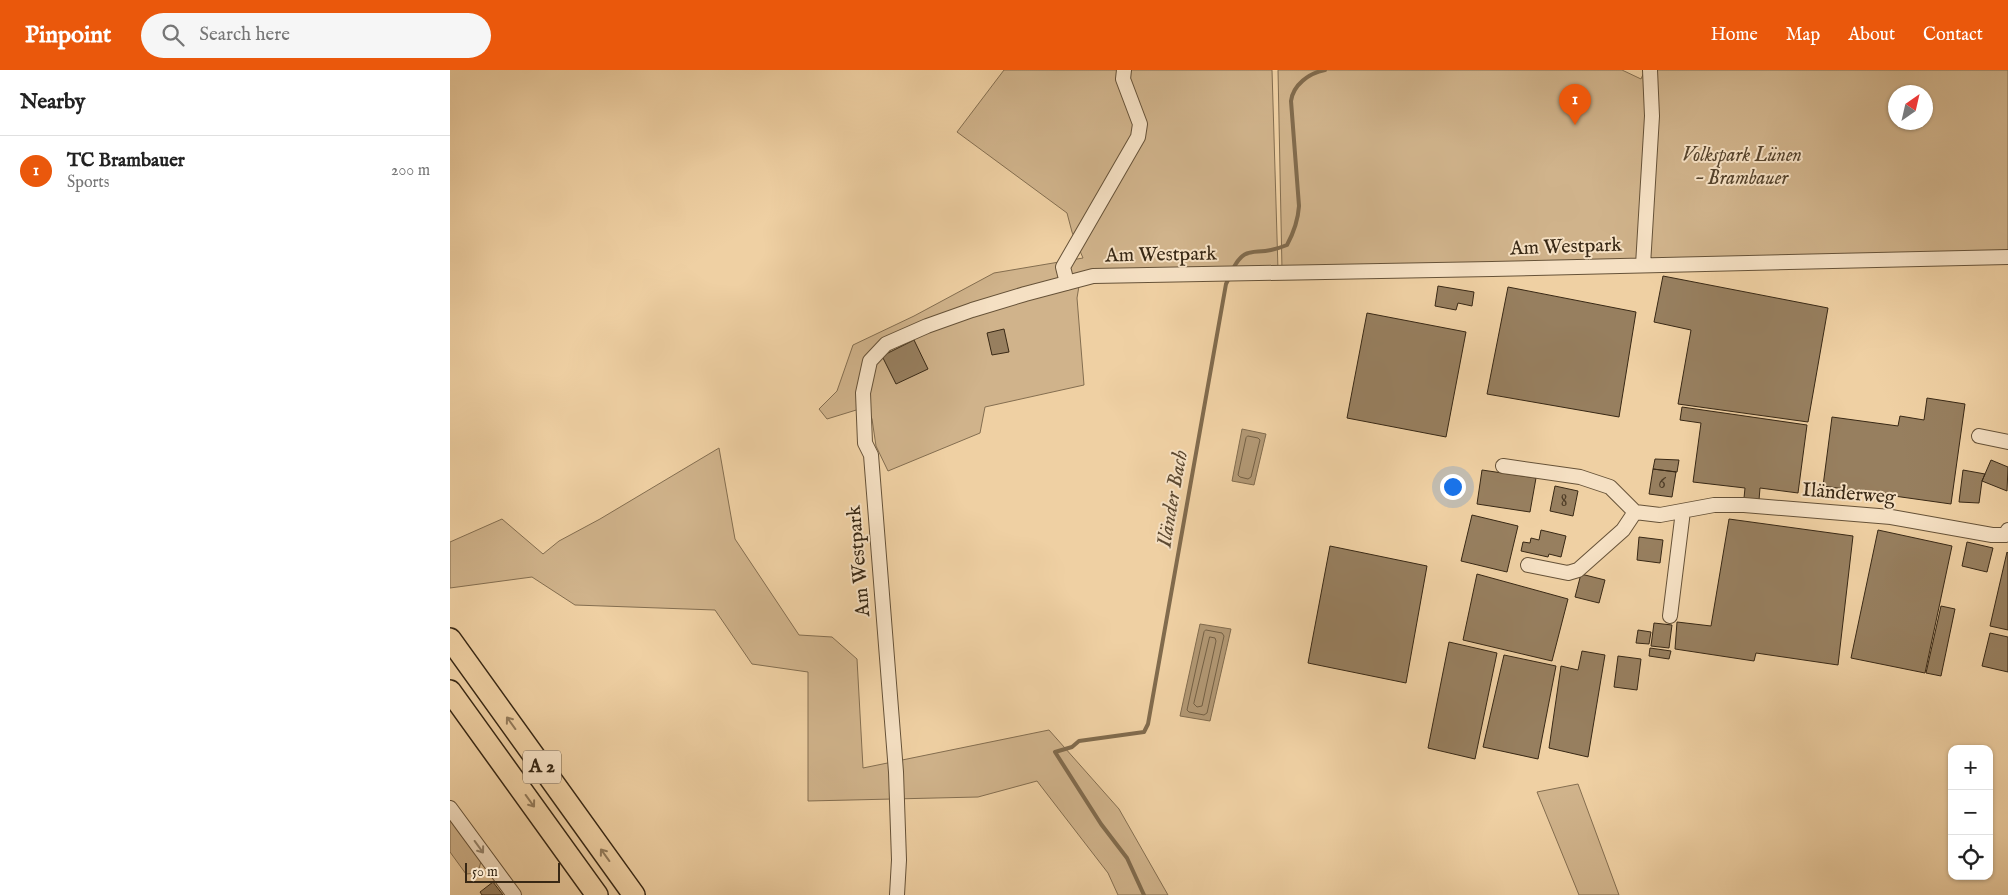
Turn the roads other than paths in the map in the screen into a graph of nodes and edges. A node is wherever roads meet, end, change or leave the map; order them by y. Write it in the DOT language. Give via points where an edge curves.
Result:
graph roads {
  1 [pos="1124,70"];
  2 [pos="1650,70"];
  3 [pos="2008,256"];
  4 [pos="1643,265"];
  5 [pos="1067,283"];
  6 [pos="1979,436"];
  7 [pos="2008,442"];
  8 [pos="1503,466"];
  9 [pos="1683,511"];
  10 [pos="1635,512"];
  11 [pos="2008,530"];
  12 [pos="1528,565"];
  13 [pos="1670,616"];
  14 [pos="450,639"];
  15 [pos="450,691"];
  16 [pos="450,808"];
  17 [pos="514,895"];
  18 [pos="597,895"];
  19 [pos="634,895"];
  20 [pos="896,895"];
  1 -- 5 [label="street" via="1123,79 1140,124 1138,137 1063,267"];
  2 -- 4 [label="street" via="1652,116"];
  3 -- 4 [label="street, Am Westpark"];
  4 -- 5 [label="street, Am Westpark" via="1093,276"];
  5 -- 20 [label="street, Am Westpark" via="927,326 886,344 870,361 863,393 865,443 871,455 896,772 899,860"];
  6 -- 7 [label="street"];
  8 -- 10 [label="street" via="1580,477 1610,487"];
  9 -- 10 [label="street, Iländerweg" via="1660,516"];
  9 -- 11 [label="street, Iländerweg" via="1744,505 1891,517 1992,535 2005,535"];
  9 -- 13 [label="street"];
  10 -- 12 [label="street" via="1623,530 1578,570 1568,573"];
  19 -- 14 [label="highway, A 2, one-way"];
  15 -- 18 [label="highway, A 2, one-way"];
  16 -- 17 [label="street, one-way"];
}
